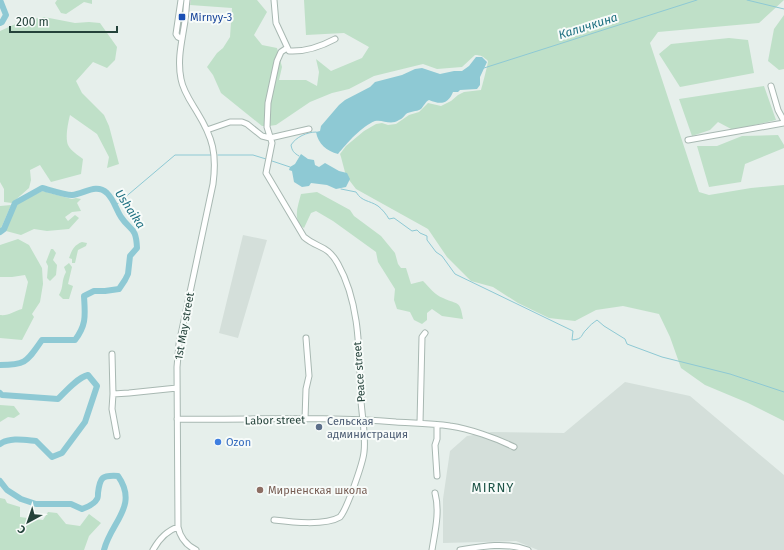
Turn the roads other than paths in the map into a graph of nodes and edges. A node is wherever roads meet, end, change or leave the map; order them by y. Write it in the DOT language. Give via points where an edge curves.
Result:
graph roads {
  1 [pos="181,0"];
  2 [pos="187,0"];
  3 [pos="274,0"];
  4 [pos="182,39"];
  5 [pos="335,39"];
  6 [pos="287,48"];
  7 [pos="771,86"];
  8 [pos="784,122"];
  9 [pos="309,129"];
  10 [pos="207,130"];
  11 [pos="270,138"];
  12 [pos="688,140"];
  13 [pos="425,333"];
  14 [pos="306,338"];
  15 [pos="112,354"];
  16 [pos="177,388"];
  17 [pos="113,394"];
  18 [pos="305,419"];
  19 [pos="363,419"];
  20 [pos="177,420"];
  21 [pos="420,423"];
  22 [pos="437,425"];
  23 [pos="117,436"];
  24 [pos="514,447"];
  25 [pos="437,476"];
  26 [pos="435,493"];
  27 [pos="274,520"];
  28 [pos="178,527"];
  29 [pos="153,550"];
  30 [pos="196,550"];
  31 [pos="432,550"];
  32 [pos="460,550"];
  33 [pos="528,550"];
  1 -- 4 [label="street" via="176,34"];
  2 -- 4 [label="street, 1st May street"];
  3 -- 6 [label="street" via="276,23"];
  4 -- 10 [label="street, 1st May street" via="179,65 182,84"];
  5 -- 6 [label="street" via="300,52 289,51"];
  6 -- 11 [label="street, Peace street" via="281,52 277,61 268,103 267,127"];
  7 -- 8 [label="street"];
  8 -- 12 [label="street"];
  9 -- 11 [label="street"];
  10 -- 11 [label="street" via="230,122 242,122 262,136"];
  10 -- 16 [label="street, 1st May street" via="214,150 215,167 179,344"];
  11 -- 19 [label="street, Peace street" via="272,143 266,173 307,240 330,252 352,296 358,340"];
  13 -- 21 [label="street" via="422,337"];
  14 -- 18 [label="street" via="310,376 306,389"];
  15 -- 17 [label="street"];
  16 -- 17 [label="street"];
  16 -- 20 [label="street, 1st May street"];
  17 -- 23 [label="street" via="112,409"];
  18 -- 19 [label="street, Labor street"];
  18 -- 20 [label="street, Labor street"];
  19 -- 21 [label="street, Labor street"];
  19 -- 27 [label="street, Peace street" via="364,452 342,515 332,521 298,523"];
  20 -- 28 [label="street, 1st May street"];
  21 -- 22 [label="street, Labor street"];
  22 -- 24 [label="street, Labor street" via="477,433"];
  22 -- 25 [label="street"];
  26 -- 31 [label="street" via="436,526"];
  28 -- 29 [label="street" via="162,536"];
  28 -- 30 [label="street" via="182,539"];
  32 -- 33 [label="street" via="511,546"];
}
